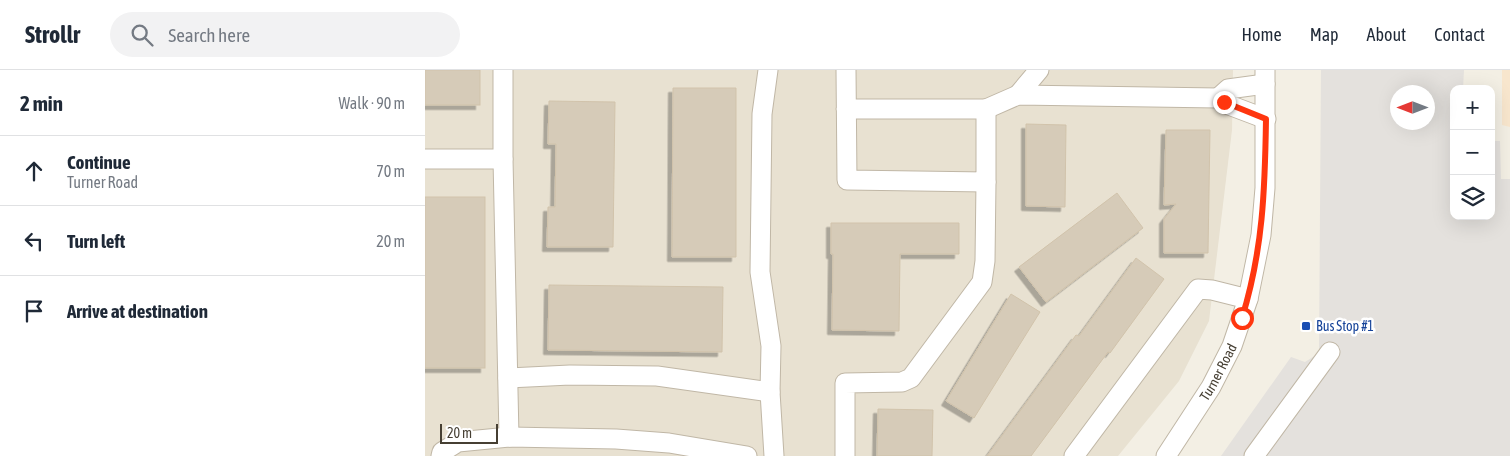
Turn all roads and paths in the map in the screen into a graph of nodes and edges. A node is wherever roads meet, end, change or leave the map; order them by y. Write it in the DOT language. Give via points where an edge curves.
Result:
graph roads {
  1 [pos="503,70"];
  2 [pos="768,70"];
  3 [pos="846,70"];
  4 [pos="1039,70"];
  5 [pos="1265,77"];
  6 [pos="1018,95"];
  7 [pos="1218,98"];
  8 [pos="846,109"];
  9 [pos="986,109"];
  10 [pos="1266,119"];
  11 [pos="425,159"];
  12 [pos="503,159"];
  13 [pos="986,182"];
  14 [pos="1248,299"];
  15 [pos="1330,352"];
  16 [pos="508,378"];
  17 [pos="770,392"];
  18 [pos="509,437"];
  19 [pos="441,456"];
  20 [pos="747,456"];
  21 [pos="774,456"];
  22 [pos="845,456"];
  23 [pos="1074,456"];
  24 [pos="1165,456"];
  25 [pos="1254,456"];
  1 -- 12 [label="street"];
  2 -- 17 [label="street" via="762,114 760,272 771,346"];
  3 -- 8 [label="street"];
  4 -- 6 [label="street"];
  5 -- 7 [label="street" via="1228,90"];
  5 -- 10 [label="street, Turner Road"];
  6 -- 7 [label="street"];
  6 -- 9 [label="street"];
  7 -- 10 [label="street" via="1229,106"];
  8 -- 9 [label="street"];
  8 -- 13 [label="street" via="847,180"];
  9 -- 13 [label="street"];
  10 -- 14 [label="street, Turner Road" via="1261,235"];
  11 -- 12 [label="street"];
  12 -- 16 [label="street"];
  13 -- 22 [label="street" via="985,261 981,282 911,378 902,382 845,383"];
  14 -- 23 [label="street" via="1198,289"];
  14 -- 24 [label="street, Turner Road" via="1232,346 1211,387"];
  15 -- 25 [label="street"];
  16 -- 17 [label="street" via="657,376"];
  16 -- 18 [label="street"];
  17 -- 21 [label="street"];
  18 -- 19 [label="street" via="459,442 442,452"];
  18 -- 20 [label="street" via="660,442"];
}
